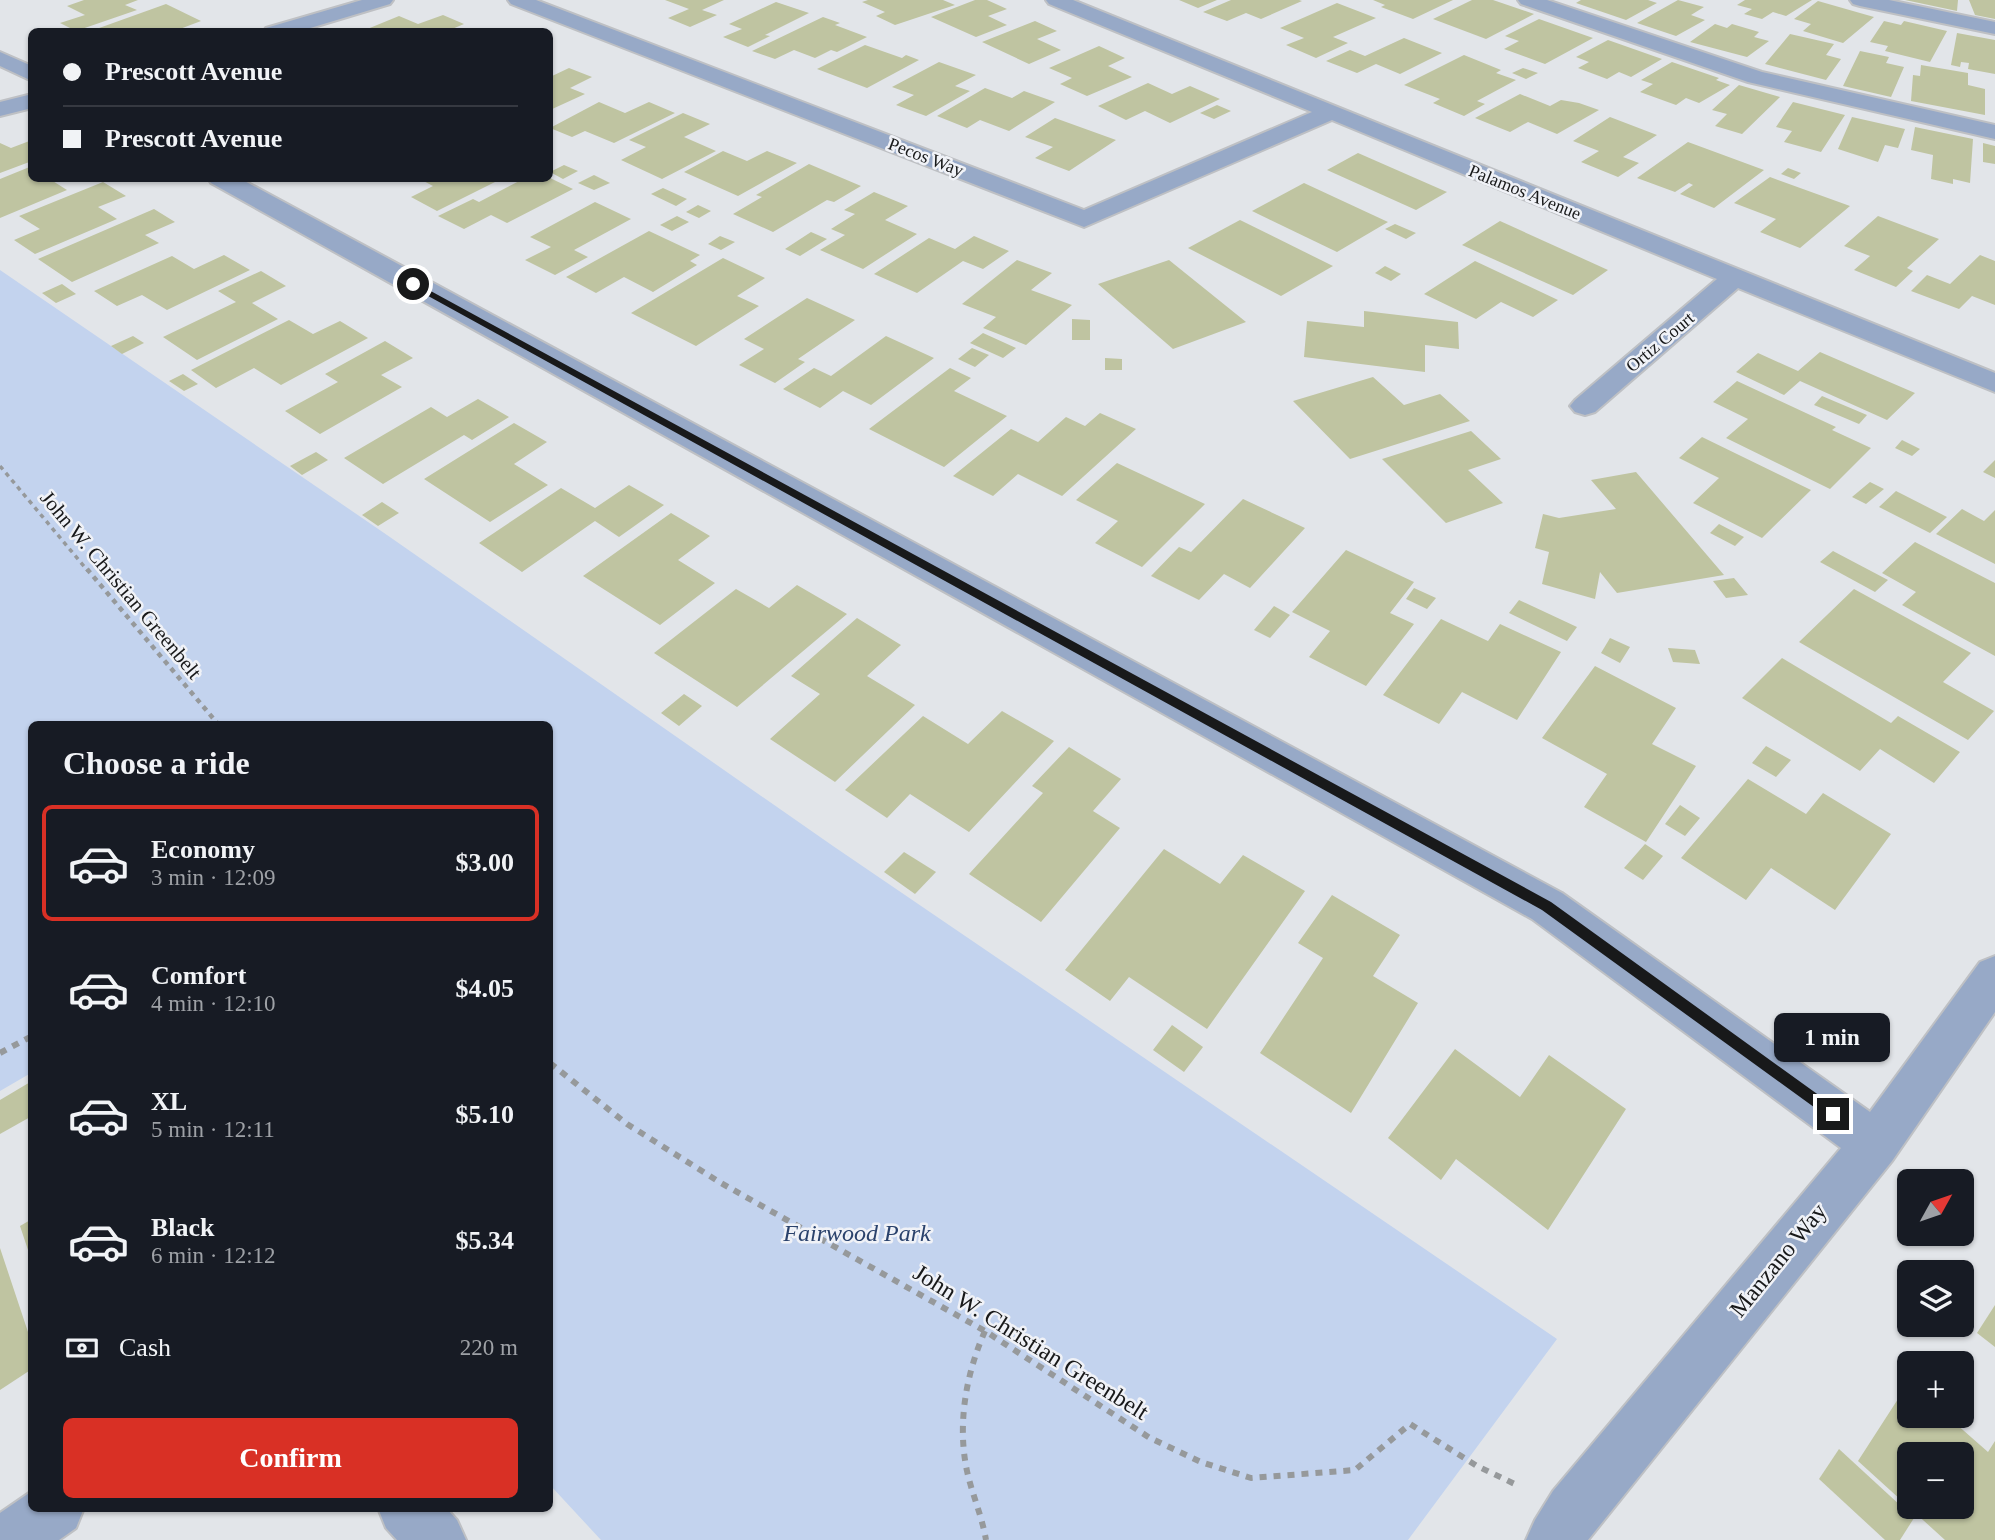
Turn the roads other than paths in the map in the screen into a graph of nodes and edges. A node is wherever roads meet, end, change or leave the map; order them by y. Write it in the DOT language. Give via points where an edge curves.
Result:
graph roads {
  1 [pos="383,0"];
  2 [pos="518,0"];
  3 [pos="1056,0"];
  4 [pos="1528,0"];
  5 [pos="1860,0"];
  6 [pos="288,28"];
  7 [pos="1995,28"];
  8 [pos="0,58"];
  9 [pos="28,73"];
  10 [pos="28,102"];
  11 [pos="0,109"];
  12 [pos="1330,113"];
  13 [pos="1995,132"];
  14 [pos="227,182"];
  15 [pos="1734,278"];
  16 [pos="1995,383"];
  17 [pos="1585,406"];
  18 [pos="1995,976"];
  19 [pos="1875,1144"];
  20 [pos="49,1512"];
  21 [pos="410,1512"];
  22 [pos="9,1540"];
  23 [pos="437,1540"];
  24 [pos="1555,1540"];
  1 -- 6 [label="street"];
  2 -- 12 [label="street, Pecos Way" via="1084,219"];
  3 -- 12 [label="street, Palamos Avenue"];
  4 -- 13 [label="street" via="1756,77"];
  5 -- 7 [label="street"];
  8 -- 9 [label="street"];
  10 -- 11 [label="street"];
  12 -- 15 [label="street, Palamos Avenue"];
  14 -- 19 [label="street" via="1547,906"];
  15 -- 16 [label="street, Palamos Avenue"];
  15 -- 17 [label="street, Ortiz Court"];
  18 -- 19 [label="street, Manzano Way"];
  19 -- 24 [label="street, Manzano Way" via="1573,1511"];
  20 -- 22 [label="street"];
  21 -- 23 [label="street"];
}
